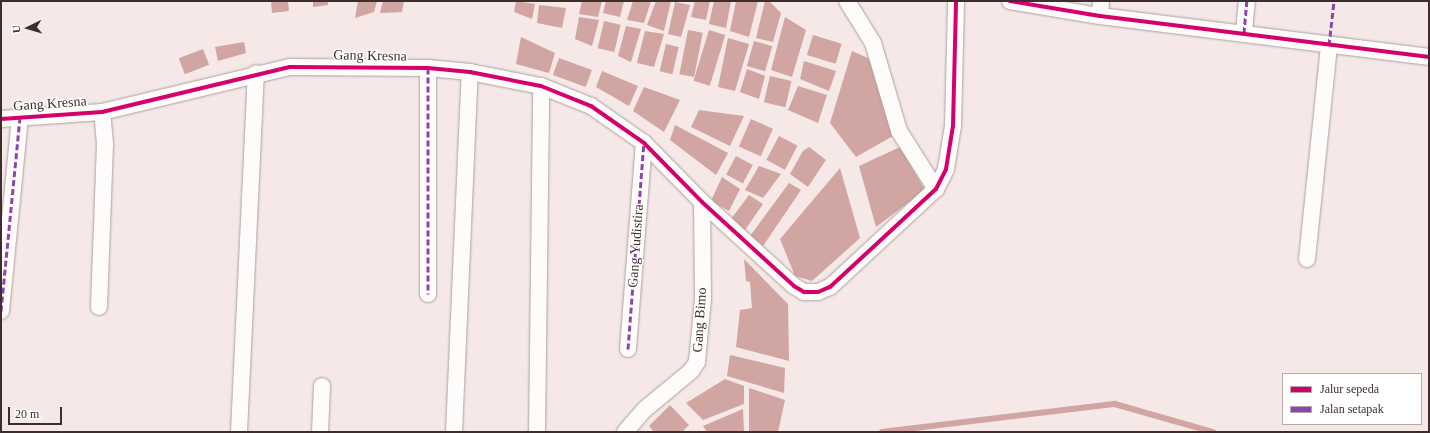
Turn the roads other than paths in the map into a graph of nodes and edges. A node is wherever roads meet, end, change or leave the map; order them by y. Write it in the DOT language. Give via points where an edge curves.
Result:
graph roads {
  1 [pos="847,1"];
  2 [pos="956,1"];
  3 [pos="1010,1"];
  4 [pos="1247,1"];
  5 [pos="1101,8"];
  6 [pos="1244,33"];
  7 [pos="1329,45"];
  8 [pos="1429,57"];
  9 [pos="428,68"];
  10 [pos="470,72"];
  11 [pos="256,74"];
  12 [pos="541,86"];
  13 [pos="102,112"];
  14 [pos="20,116"];
  15 [pos="1,118"];
  16 [pos="644,143"];
  17 [pos="936,189"];
  18 [pos="702,202"];
  19 [pos="1307,259"];
  20 [pos="428,294"];
  21 [pos="99,307"];
  22 [pos="1,311"];
  23 [pos="628,349"];
  24 [pos="322,386"];
  25 [pos="239,432"];
  26 [pos="320,432"];
  27 [pos="454,432"];
  28 [pos="536,432"];
  29 [pos="625,432"];
  1 -- 17 [label="street" via="873,43 899,131"];
  2 -- 17 [label="street" via="952,133 946,169"];
  3 -- 5 [label="street"];
  4 -- 6 [label="street"];
  5 -- 6 [label="street"];
  6 -- 7 [label="street"];
  7 -- 8 [label="street"];
  7 -- 19 [label="street"];
  9 -- 10 [label="street, Gang Kresna"];
  9 -- 11 [label="street, Gang Kresna" via="290,67"];
  9 -- 20 [label="street"];
  10 -- 12 [label="street, Gang Kresna"];
  10 -- 27 [label="street"];
  11 -- 13 [label="street, Gang Kresna"];
  11 -- 25 [label="street"];
  12 -- 16 [label="street, Gang Kresna" via="591,106"];
  12 -- 28 [label="street"];
  13 -- 14 [label="street, Gang Kresna"];
  13 -- 21 [label="street" via="105,144"];
  14 -- 15 [label="street, Gang Kresna"];
  14 -- 22 [label="street"];
  16 -- 18 [label="street, Gang Kresna"];
  16 -- 23 [label="street, Gang Yudistira"];
  17 -- 18 [label="street, Gang Kresna" via="830,287 811,292"];
  18 -- 29 [label="street, Gang Bimo" via="703,299 697,362 691,371 644,410"];
  24 -- 26 [label="street"];
}
